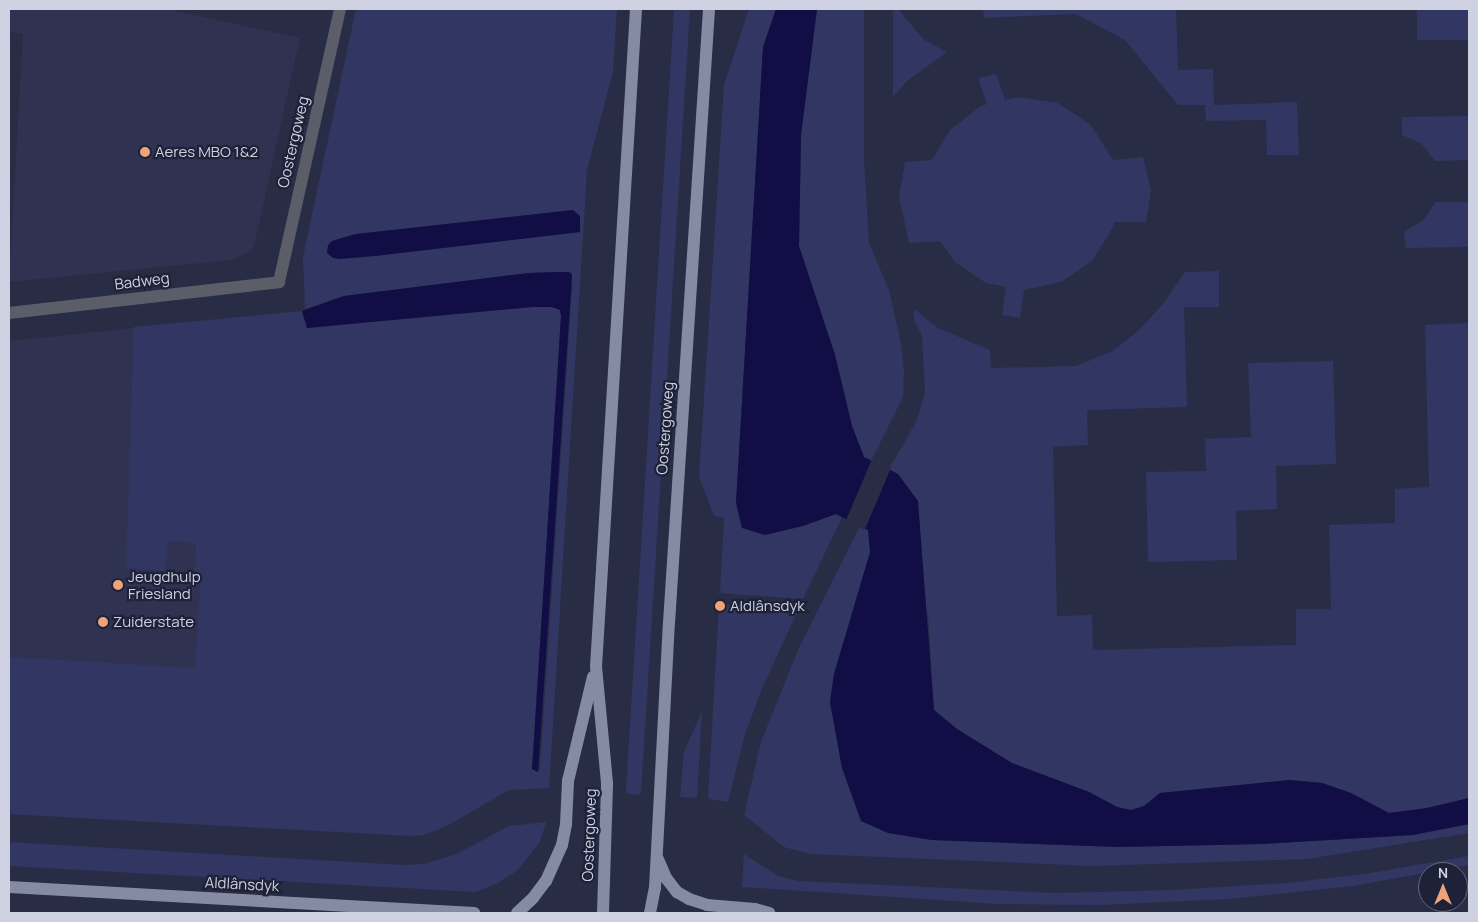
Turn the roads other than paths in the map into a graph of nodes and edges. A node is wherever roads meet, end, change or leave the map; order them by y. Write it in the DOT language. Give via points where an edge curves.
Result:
graph roads {
  1 [pos="340,9"];
  2 [pos="636,9"];
  3 [pos="714,9"];
  4 [pos="708,15"];
  5 [pos="279,282"];
  6 [pos="9,312"];
  7 [pos="596,667"];
  8 [pos="657,849"];
  9 [pos="9,888"];
  10 [pos="474,913"];
  11 [pos="517,913"];
  12 [pos="603,913"];
  13 [pos="650,913"];
  14 [pos="769,913"];
  1 -- 5 [label="street, Oostergoweg"];
  2 -- 7 [label="main road, Oostergoweg"];
  3 -- 4 [label="main road"];
  4 -- 8 [label="main road, Oostergoweg"];
  5 -- 6 [label="street, Badweg"];
  7 -- 11 [label="main road, Oostergoweg" via="568,780 562,845 546,882"];
  7 -- 12 [label="main road, Oostergoweg" via="607,783"];
  8 -- 13 [label="main road, Oostergoweg"];
  8 -- 14 [label="main road, Oostergoweg" via="658,862 666,878 677,892 689,900"];
  9 -- 10 [label="main road, Aldlânsdyk"];
}
